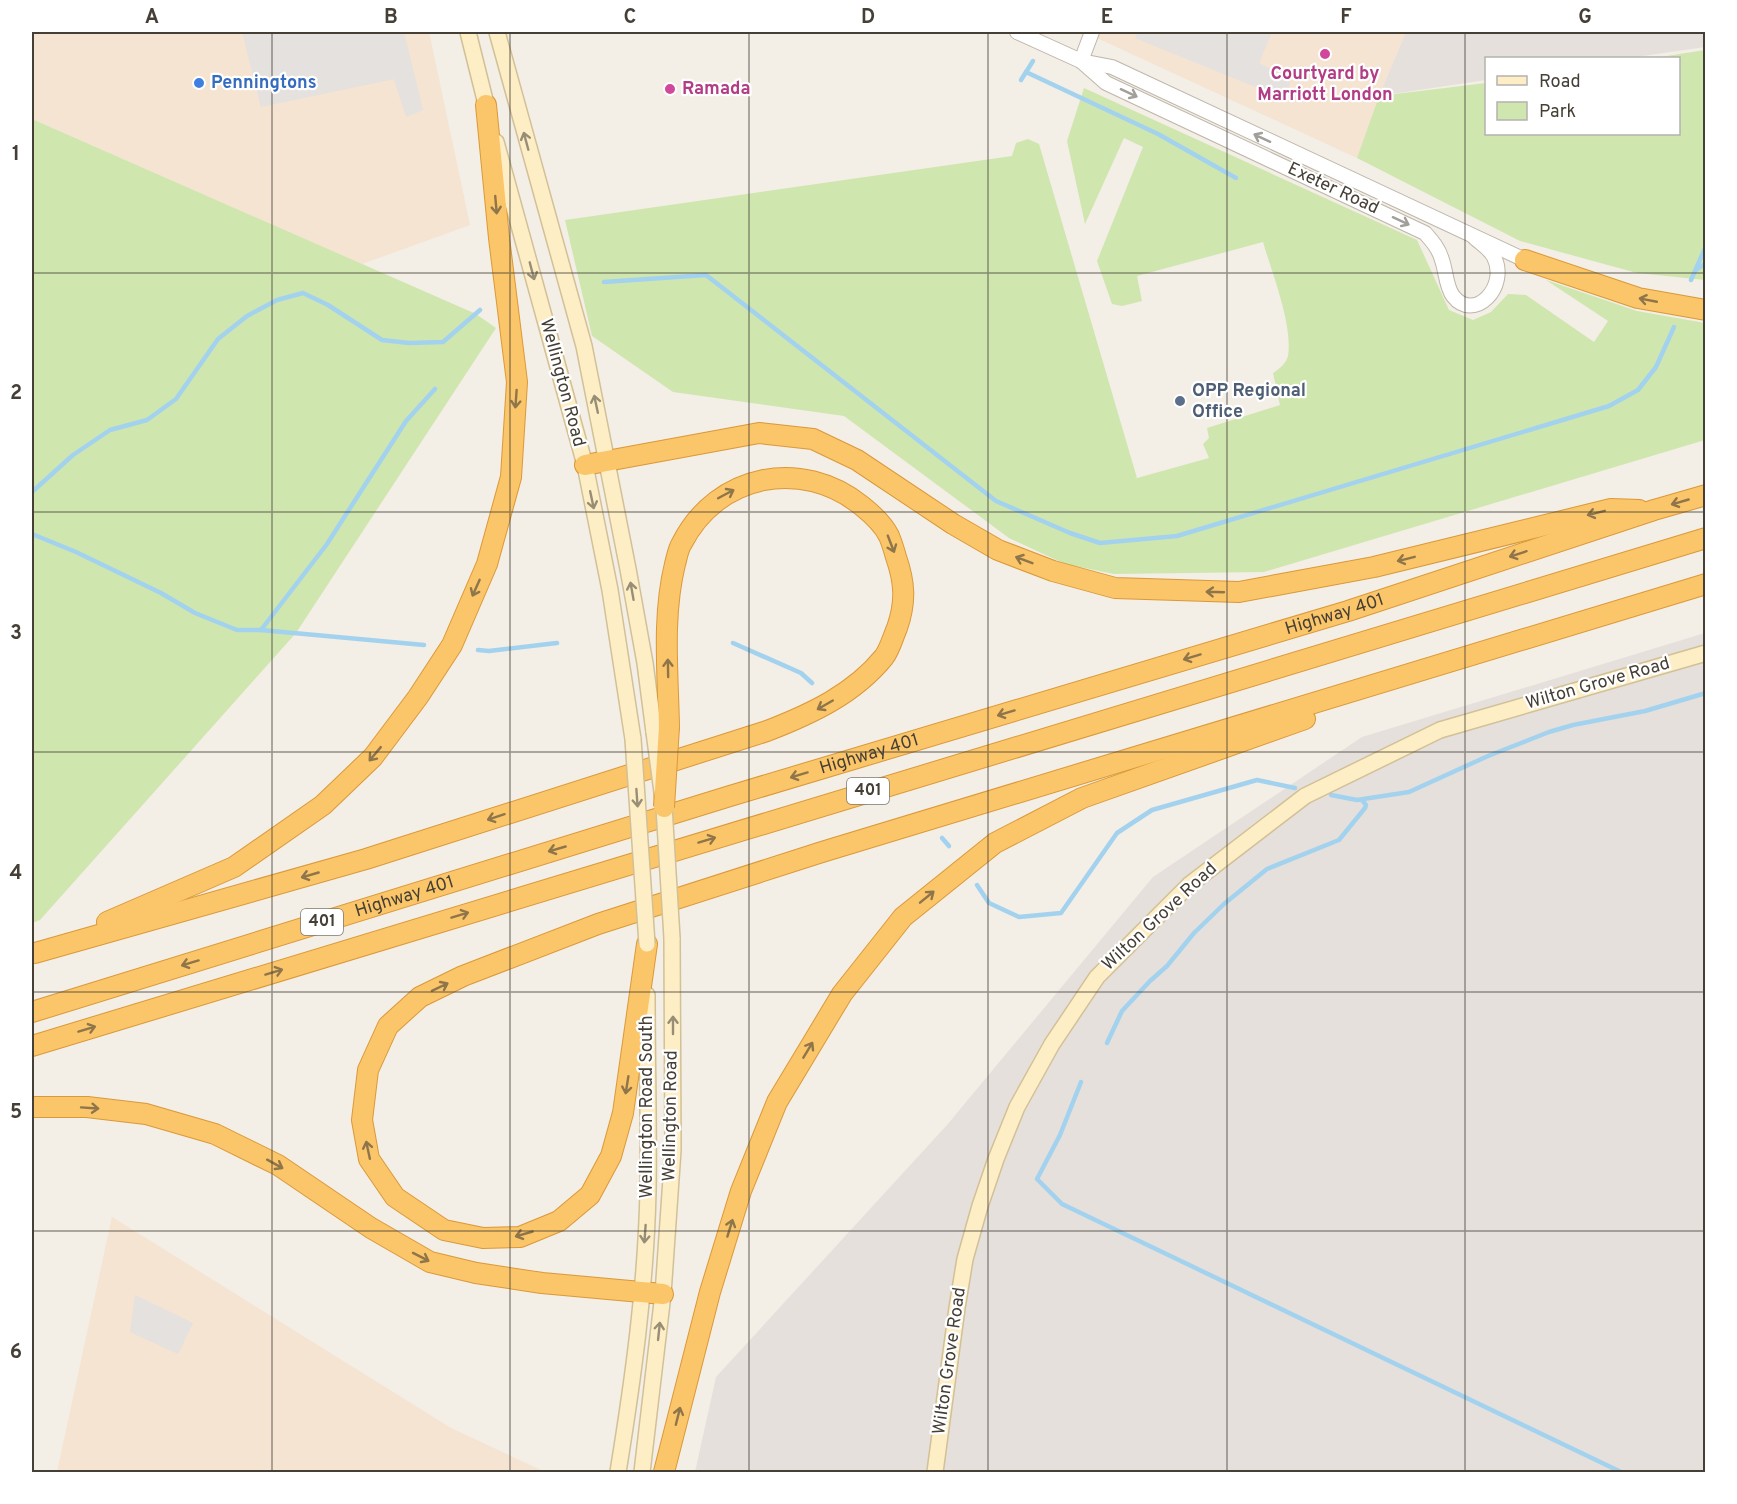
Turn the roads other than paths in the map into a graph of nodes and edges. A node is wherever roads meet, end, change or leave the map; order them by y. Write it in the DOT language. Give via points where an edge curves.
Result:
graph roads {
  1 [pos="468,32"];
  2 [pos="497,32"];
  3 [pos="1017,32"];
  4 [pos="1092,32"];
  5 [pos="1081,61"];
  6 [pos="486,105"];
  7 [pos="1474,237"];
  8 [pos="1525,260"];
  9 [pos="1706,310"];
  10 [pos="608,461"];
  11 [pos="585,465"];
  12 [pos="1706,495"];
  13 [pos="1654,510"];
  14 [pos="1706,538"];
  15 [pos="1706,584"];
  16 [pos="1706,653"];
  17 [pos="1370,686"];
  18 [pos="662,730"];
  19 [pos="633,739"];
  20 [pos="664,807"];
  21 [pos="647,944"];
  22 [pos="33,954"];
  23 [pos="32,1012"];
  24 [pos="32,1046"];
  25 [pos="32,1107"];
  26 [pos="642,1291"];
  27 [pos="663,1294"];
  28 [pos="618,1473"];
  29 [pos="642,1473"];
  30 [pos="664,1473"];
  31 [pos="935,1473"];
  1 -- 6 [label="main road, Wellington Road"];
  10 -- 2 [label="main road, Wellington Road, one-way" via="584,346"];
  3 -- 5 [label="street, Exeter Road"];
  4 -- 5 [label="street"];
  7 -- 5 [label="street, Exeter Road, one-way" via="1112,67"];
  5 -- 7 [label="street, Exeter Road, one-way" via="1106,82 1425,233 1436,244 1452,296 1464,304 1478,304 1490,297 1496,286 1498,270 1493,255"];
  6 -- 11 [label="main road, Wellington Road, one-way"];
  6 -- 22 [label="highway, one-way" via="517,382 511,477 487,564 452,645 373,757 324,805 234,867"];
  7 -- 8 [label="street, Exeter Road"];
  9 -- 8 [label="highway, one-way" via="1638,298"];
  10 -- 11 [label="highway"];
  13 -- 10 [label="highway, one-way" via="1611,509 1374,567 1239,592 1115,588 998,550 857,460 813,440 759,433"];
  18 -- 10 [label="main road, Wellington Road, one-way" via="645,663"];
  11 -- 19 [label="main road, Wellington Road, one-way" via="610,590"];
  12 -- 13 [label="highway, Highway 401 / 401, one-way"];
  13 -- 23 [label="highway, Highway 401 / 401, one-way" via="1348,611 730,796"];
  24 -- 14 [label="highway, Highway 401 / 401, one-way"];
  15 -- 17 [label="highway"];
  16 -- 31 [label="main road, Wilton Grove Road" via="1440,730 1305,796 1189,885 1097,976 1017,1107 980,1206 965,1259"];
  21 -- 17 [label="highway, one-way" via="623,1113 611,1156 590,1195 559,1221 530,1233 483,1238 444,1230 394,1197 369,1159 362,1120 368,1070 388,1026 420,997 463,976 598,924"];
  30 -- 17 [label="highway, one-way" via="710,1292 741,1191 777,1102 842,994 903,916 995,843 1083,798 1324,712"];
  18 -- 20 [label="highway, bridge"];
  18 -- 22 [label="highway, one-way" via="670,586 681,545 696,518 718,498 747,483 791,477 825,483 872,515 888,535 903,576 903,610 886,655 852,689 806,716 377,855"];
  19 -- 21 [label="main road, Wellington Road South, one-way, bridge"];
  27 -- 20 [label="main road, Wellington Road, one-way, bridge" via="673,1150 672,938"];
  21 -- 26 [label="main road, Wellington Road South, one-way" via="648,1193"];
  25 -- 26 [label="highway, one-way" via="87,1107 146,1114 215,1134 278,1165 371,1228 430,1262 531,1281"];
  26 -- 27 [label="highway"];
  26 -- 28 [label="main road, Wellington Road South"];
  29 -- 27 [label="main road, Wellington Road, one-way"];
}
